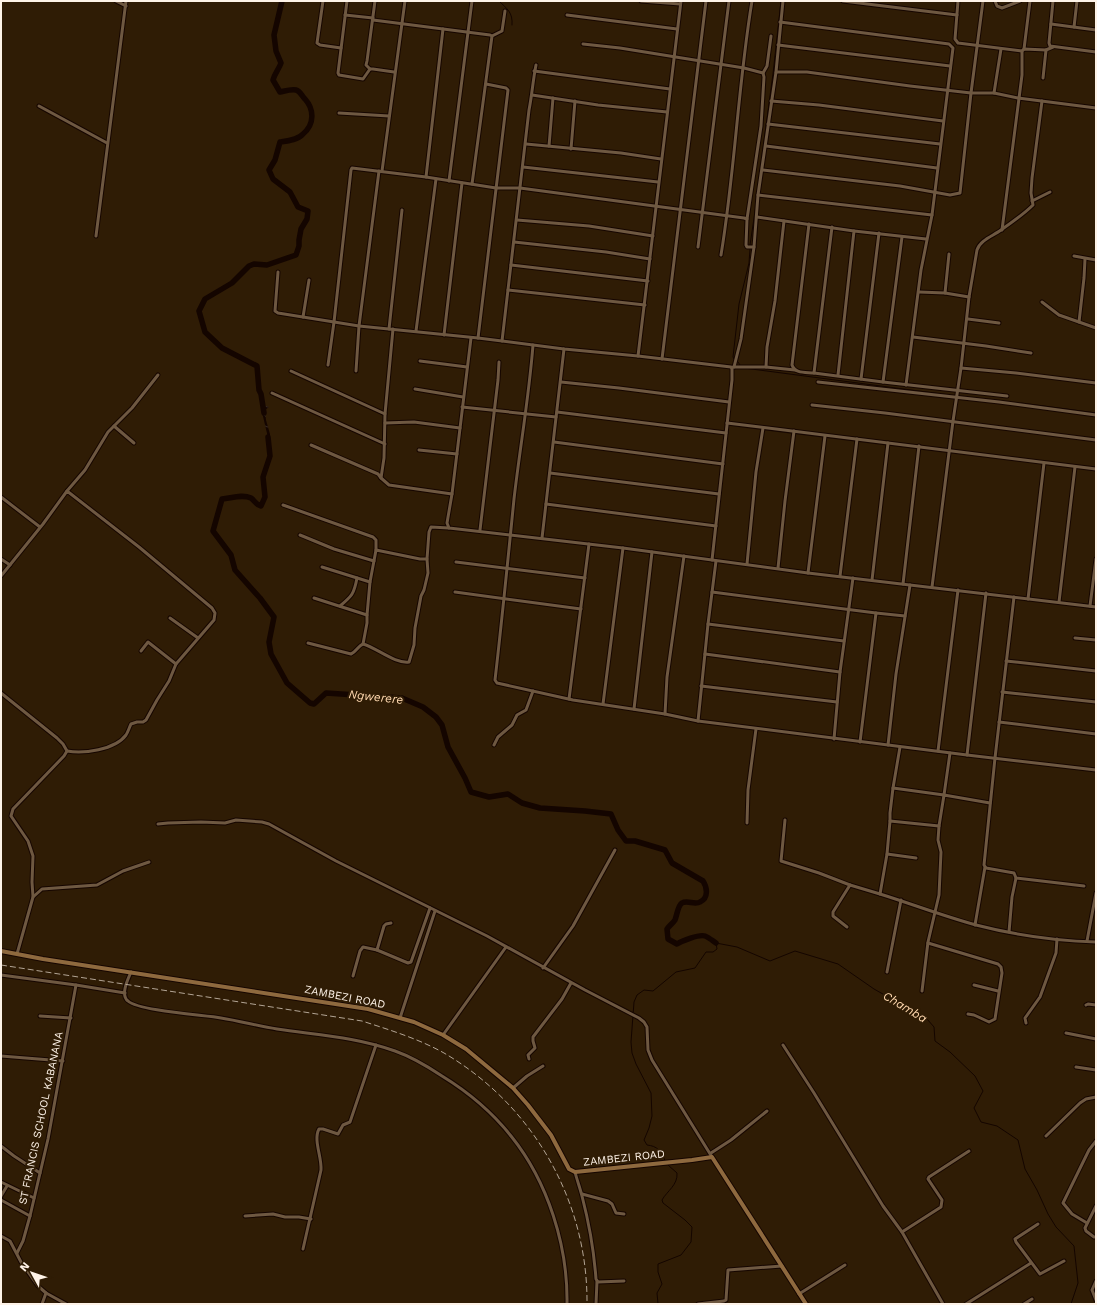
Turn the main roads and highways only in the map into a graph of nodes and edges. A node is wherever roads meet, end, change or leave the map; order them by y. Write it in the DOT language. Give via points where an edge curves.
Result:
graph roads {
  1 [pos="1,951"];
  2 [pos="806,1304"];
  1 -- 2 [label="main road, ZAMBEZI ROAD" via="368,1009 414,1022 466,1049 512,1088 537,1116 569,1169 575,1172 664,1163 712,1155"];
}
